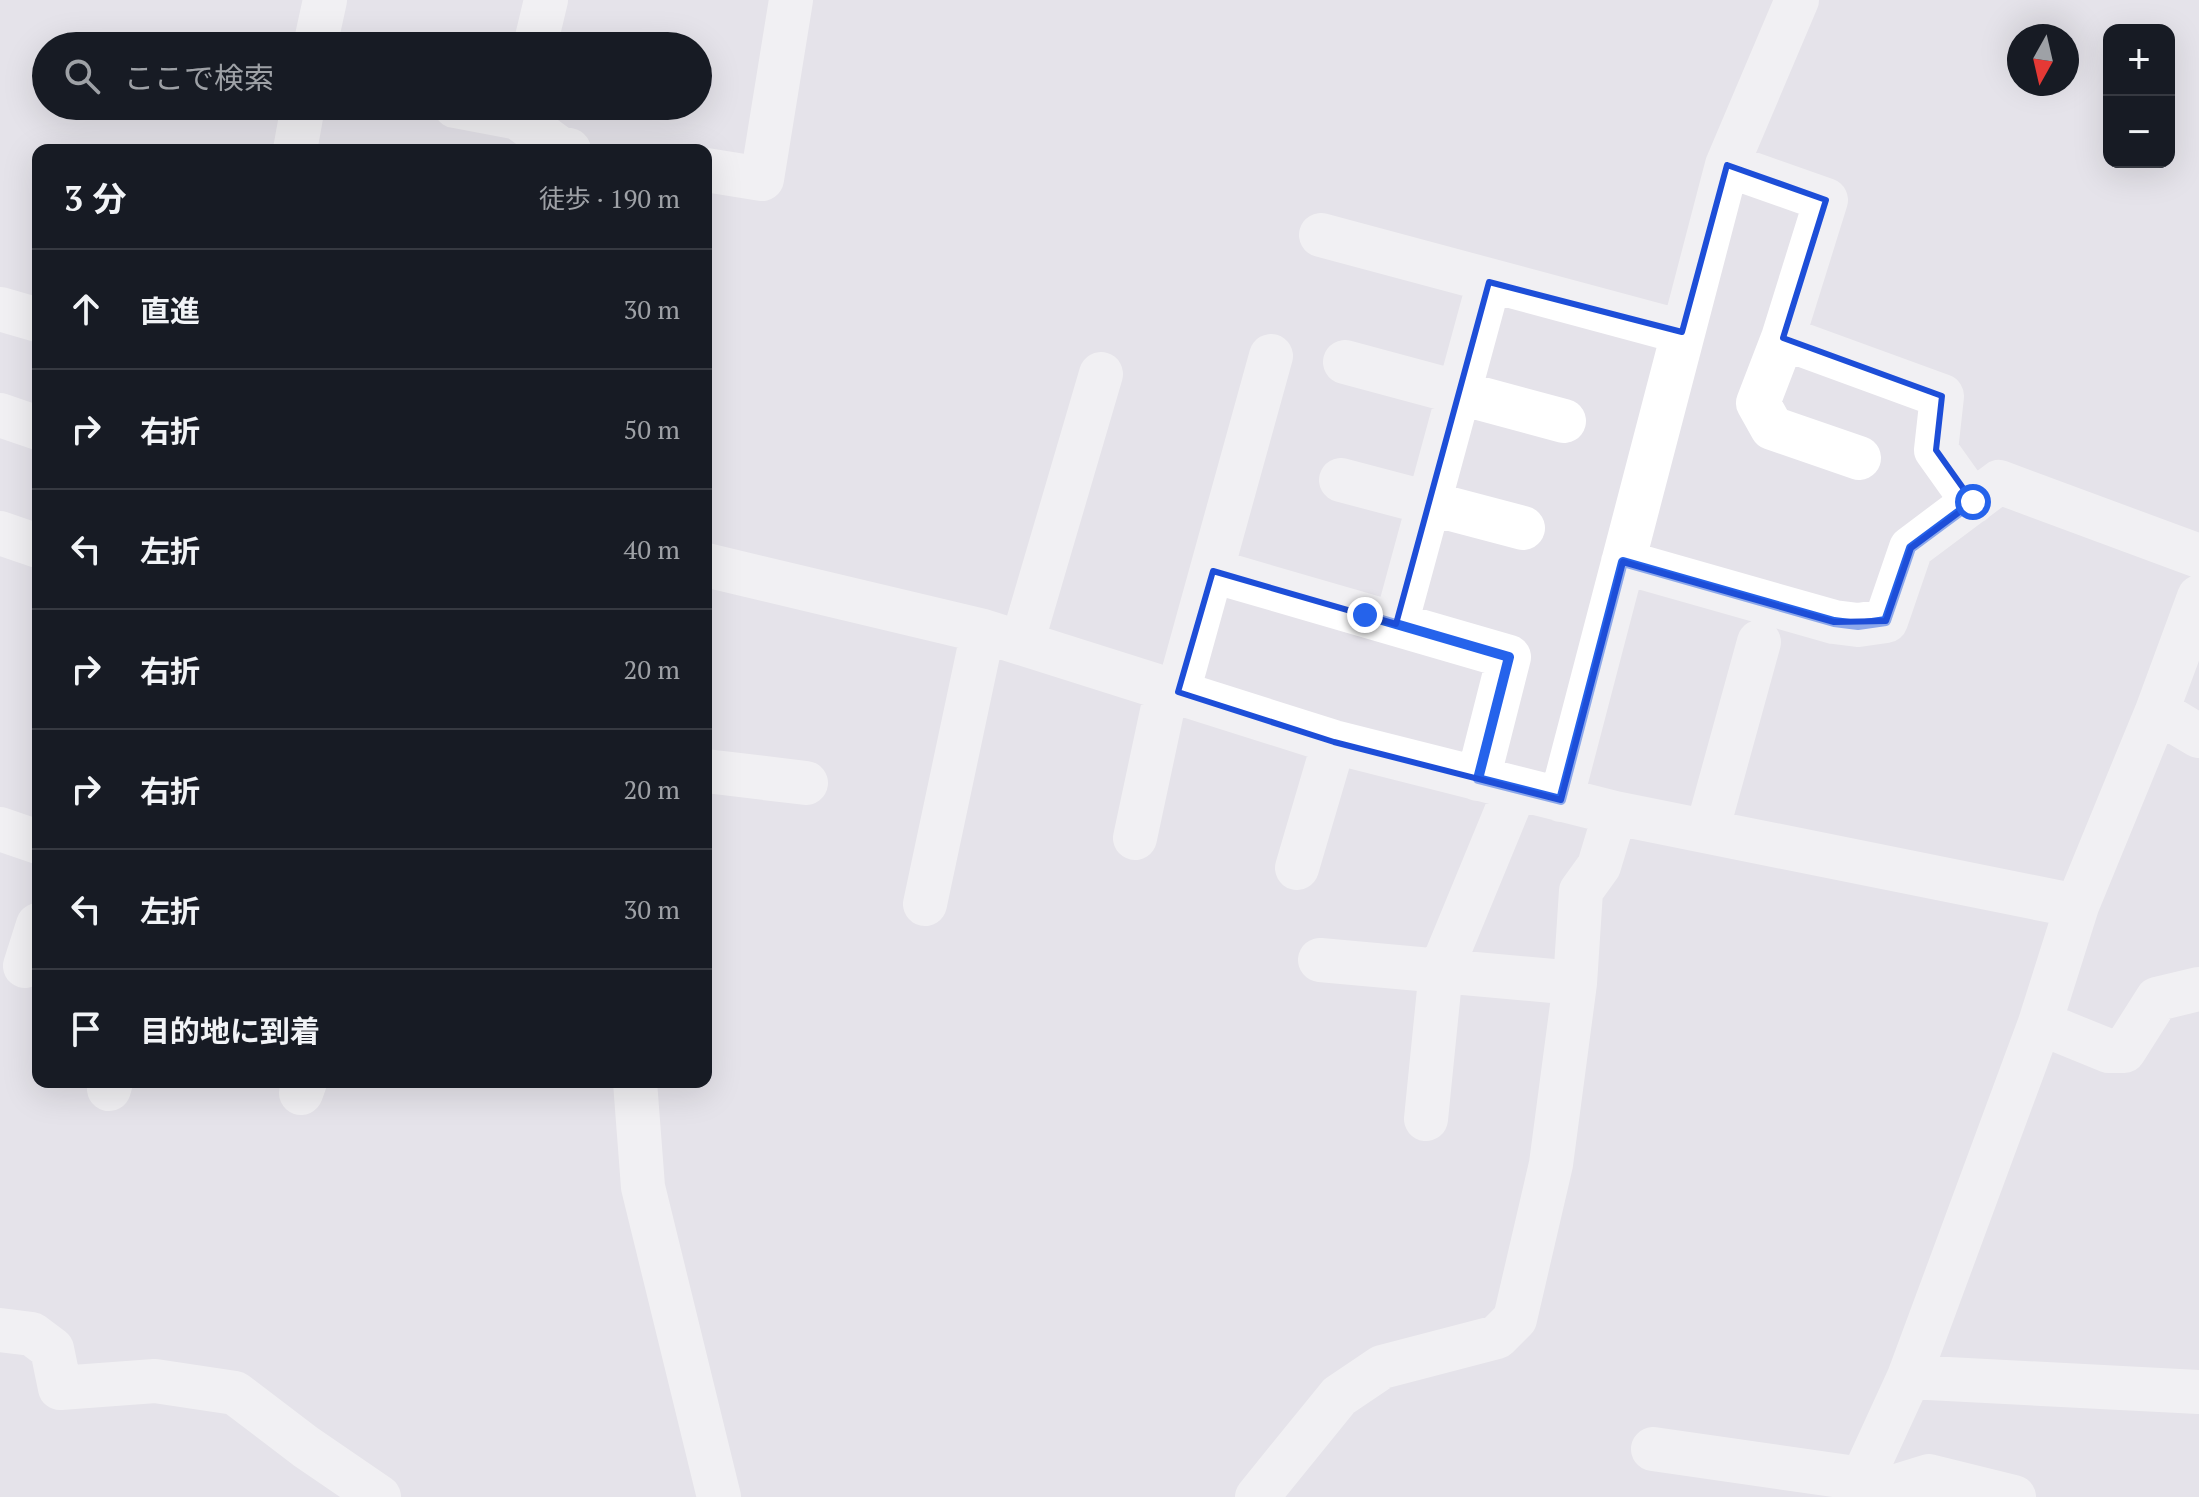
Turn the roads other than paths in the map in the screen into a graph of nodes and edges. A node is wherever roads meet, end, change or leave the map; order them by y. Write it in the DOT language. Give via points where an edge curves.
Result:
graph roads {
  1 [pos="325,0"];
  2 [pos="546,0"];
  3 [pos="791,0"];
  4 [pos="1797,0"];
  5 [pos="318,32"];
  6 [pos="538,32"];
  7 [pos="300,120"];
  8 [pos="517,125"];
  9 [pos="296,144"];
  10 [pos="552,144"];
  11 [pos="1727,165"];
  12 [pos="712,171"];
  13 [pos="1321,235"];
  14 [pos="1489,282"];
  15 [pos="0,309"];
  16 [pos="32,318"];
  17 [pos="1682,332"];
  18 [pos="1783,338"];
  19 [pos="1271,356"];
  20 [pos="1345,362"];
  21 [pos="1101,374"];
  22 [pos="1459,392"];
  23 [pos="0,415"];
  24 [pos="1564,421"];
  25 [pos="32,426"];
  26 [pos="1859,458"];
  27 [pos="1341,480"];
  28 [pos="1429,502"];
  29 [pos="1973,502"];
  30 [pos="1523,528"];
  31 [pos="0,533"];
  32 [pos="32,544"];
  33 [pos="2199,556"];
  34 [pos="1623,562"];
  35 [pos="712,566"];
  36 [pos="1213,571"];
  37 [pos="2199,597"];
  38 [pos="1396,624"];
  39 [pos="1002,637"];
  40 [pos="1759,642"];
  41 [pos="1173,690"];
  42 [pos="2157,711"];
  43 [pos="2199,736"];
  44 [pos="1334,742"];
  45 [pos="712,772"];
  46 [pos="806,783"];
  47 [pos="1497,783"];
  48 [pos="1561,800"];
  49 [pos="1615,813"];
  50 [pos="0,829"];
  51 [pos="1707,831"];
  52 [pos="1135,838"];
  53 [pos="32,840"];
  54 [pos="1297,868"];
  55 [pos="925,904"];
  56 [pos="2077,906"];
  57 [pos="32,939"];
  58 [pos="1320,960"];
  59 [pos="21,965"];
  60 [pos="1441,970"];
  61 [pos="1575,983"];
  62 [pos="2199,989"];
  63 [pos="2040,1023"];
  64 [pos="635,1088"];
  65 [pos="1426,1119"];
  66 [pos="0,1330"];
  67 [pos="1909,1377"];
  68 [pos="2199,1392"];
  69 [pos="1653,1449"];
  70 [pos="1859,1491"];
  71 [pos="379,1497"];
  72 [pos="719,1497"];
  73 [pos="1257,1497"];
  74 [pos="2014,1497"];
  1 -- 5 [label="street"];
  2 -- 6 [label="street"];
  3 -- 12 [label="street" via="762,179"];
  4 -- 11 [label="street"];
  7 -- 9 [label="street"];
  8 -- 10 [label="street"];
  11 -- 17 [label="street"];
  11 -- 18 [label="street" via="1826,200"];
  13 -- 14 [label="street"];
  14 -- 17 [label="street"];
  14 -- 22 [label="street"];
  15 -- 16 [label="street"];
  17 -- 34 [label="street"];
  18 -- 26 [label="street" via="1758,403 1772,428"];
  18 -- 29 [label="street" via="1942,396 1936,450"];
  19 -- 36 [label="street"];
  20 -- 22 [label="street"];
  21 -- 39 [label="street"];
  22 -- 24 [label="street"];
  22 -- 28 [label="street"];
  23 -- 25 [label="street"];
  27 -- 28 [label="street"];
  28 -- 30 [label="street"];
  28 -- 38 [label="street"];
  29 -- 33 [label="street" via="1999,482"];
  29 -- 34 [label="street" via="1911,548 1886,621 1834,622"];
  31 -- 32 [label="street"];
  34 -- 48 [label="street"];
  35 -- 39 [label="street"];
  36 -- 38 [label="street"];
  36 -- 41 [label="street"];
  37 -- 42 [label="street"];
  38 -- 47 [label="street" via="1509,657"];
  39 -- 41 [label="street"];
  39 -- 55 [label="street"];
  40 -- 51 [label="street"];
  41 -- 44 [label="street"];
  41 -- 52 [label="street"];
  42 -- 43 [label="street"];
  42 -- 56 [label="street"];
  44 -- 47 [label="street"];
  44 -- 54 [label="street"];
  45 -- 46 [label="street"];
  47 -- 48 [label="street"];
  47 -- 60 [label="street"];
  48 -- 49 [label="street"];
  49 -- 51 [label="street"];
  49 -- 61 [label="street" via="1599,866 1581,891"];
  50 -- 53 [label="street"];
  51 -- 56 [label="street"];
  56 -- 63 [label="street"];
  57 -- 59 [label="street"];
  58 -- 60 [label="street"];
  60 -- 61 [label="street"];
  60 -- 65 [label="street"];
  61 -- 73 [label="street" via="1551,1164 1515,1319 1497,1337 1382,1367 1339,1396"];
  62 -- 63 [label="street" via="2157,999 2124,1051 2109,1051"];
  63 -- 67 [label="street"];
  64 -- 72 [label="street" via="643,1187"];
  66 -- 71 [label="street" via="32,1334 52,1349 60,1388 155,1381 235,1393"];
  67 -- 68 [label="street"];
  67 -- 70 [label="street"];
  69 -- 70 [label="street"];
  70 -- 74 [label="street" via="1929,1476"];
}
